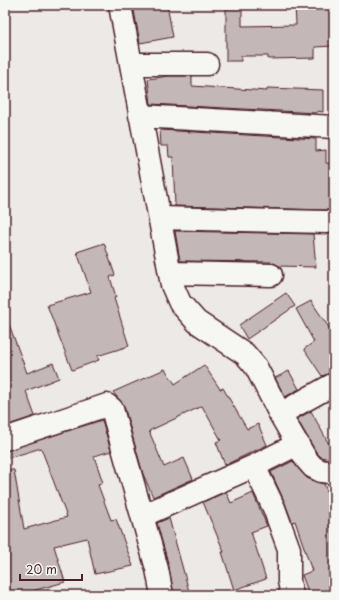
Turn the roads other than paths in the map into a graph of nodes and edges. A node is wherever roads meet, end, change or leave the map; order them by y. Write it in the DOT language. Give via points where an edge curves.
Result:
graph roads {
  1 [pos="120,5"];
  2 [pos="130,64"];
  3 [pos="207,64"];
  4 [pos="140,116"];
  5 [pos="334,127"];
  6 [pos="160,218"];
  7 [pos="327,222"];
  8 [pos="170,273"];
  9 [pos="271,275"];
  10 [pos="334,384"];
  11 [pos="280,414"];
  12 [pos="5,439"];
  13 [pos="298,444"];
  14 [pos="254,466"];
  15 [pos="334,473"];
  16 [pos="142,516"];
  17 [pos="162,595"];
  18 [pos="292,595"];
  1 -- 2 [label="street"];
  2 -- 3 [label="street"];
  2 -- 4 [label="street"];
  4 -- 5 [label="street"];
  4 -- 6 [label="street"];
  6 -- 7 [label="street"];
  6 -- 8 [label="street"];
  8 -- 9 [label="street"];
  8 -- 11 [label="street" via="180,303 197,322 245,354 256,367"];
  10 -- 11 [label="street"];
  11 -- 13 [label="street"];
  12 -- 16 [label="street" via="107,405 112,409"];
  13 -- 14 [label="street"];
  13 -- 15 [label="street" via="313,467"];
  14 -- 16 [label="street"];
  14 -- 18 [label="street" via="274,508 289,549"];
  16 -- 17 [label="street"];
}
